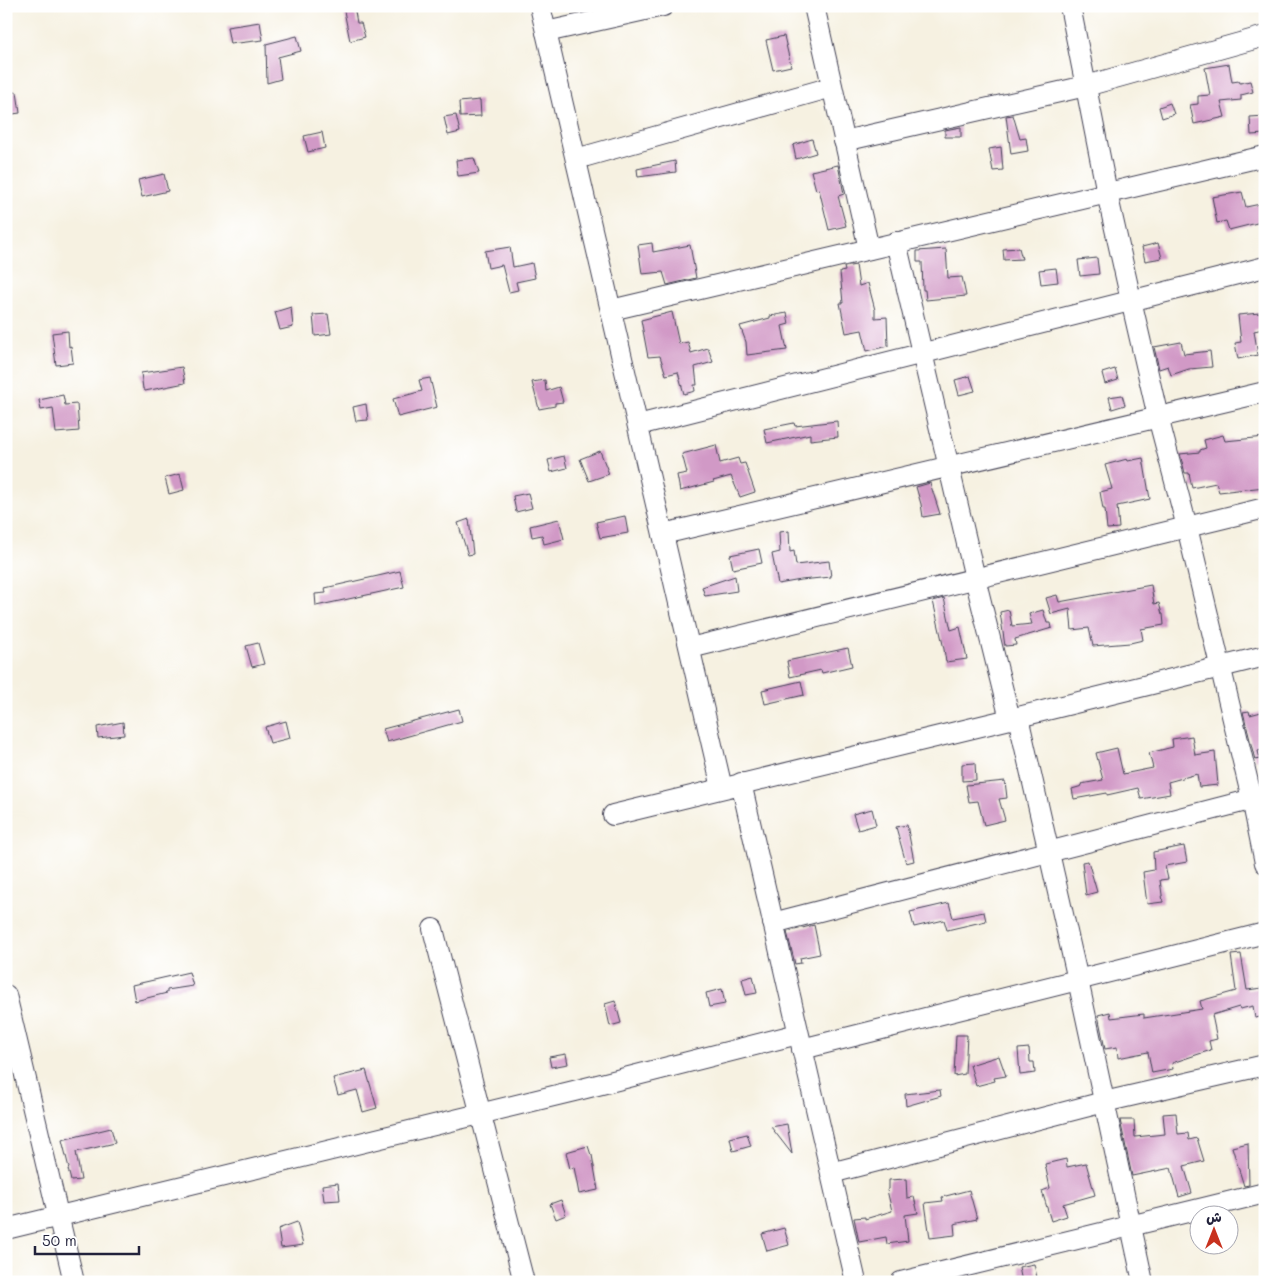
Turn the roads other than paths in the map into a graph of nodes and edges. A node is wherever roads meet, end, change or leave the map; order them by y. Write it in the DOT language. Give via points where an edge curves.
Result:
graph roads {
  1 [pos="540,6"];
  2 [pos="663,6"];
  3 [pos="814,6"];
  4 [pos="1070,6"];
  5 [pos="546,32"];
  6 [pos="1265,36"];
  7 [pos="1086,86"];
  8 [pos="832,88"];
  9 [pos="844,141"];
  10 [pos="1265,156"];
  11 [pos="576,159"];
  12 [pos="1107,193"];
  13 [pos="896,242"];
  14 [pos="869,249"];
  15 [pos="1265,267"];
  16 [pos="1131,300"];
  17 [pos="611,310"];
  18 [pos="922,353"];
  19 [pos="1265,392"];
  20 [pos="1158,417"];
  21 [pos="638,425"];
  22 [pos="949,467"];
  23 [pos="1265,508"];
  24 [pos="1187,527"];
  25 [pos="663,534"];
  26 [pos="975,578"];
  27 [pos="690,648"];
  28 [pos="1265,656"];
  29 [pos="1220,666"];
  30 [pos="1014,718"];
  31 [pos="732,786"];
  32 [pos="1258,798"];
  33 [pos="613,815"];
  34 [pos="1049,852"];
  35 [pos="1265,863"];
  36 [pos="773,923"];
  37 [pos="433,929"];
  38 [pos="1265,933"];
  39 [pos="1078,980"];
  40 [pos="6,996"];
  41 [pos="800,1042"];
  42 [pos="1265,1065"];
  43 [pos="1104,1102"];
  44 [pos="481,1113"];
  45 [pos="831,1174"];
  46 [pos="1265,1193"];
  47 [pos="58,1216"];
  48 [pos="1130,1226"];
  49 [pos="6,1229"];
  50 [pos="74,1282"];
  51 [pos="524,1282"];
  52 [pos="856,1282"];
  53 [pos="901,1282"];
  54 [pos="1143,1282"];
  1 -- 5 [label="street"];
  2 -- 5 [label="street"];
  3 -- 8 [label="street"];
  4 -- 7 [label="street"];
  5 -- 11 [label="street"];
  6 -- 7 [label="street"];
  7 -- 9 [label="street"];
  7 -- 12 [label="street"];
  8 -- 9 [label="street"];
  8 -- 11 [label="street"];
  9 -- 14 [label="street"];
  10 -- 12 [label="street"];
  11 -- 17 [label="street"];
  12 -- 13 [label="street"];
  12 -- 16 [label="street"];
  13 -- 14 [label="street"];
  13 -- 18 [label="street"];
  14 -- 17 [label="street"];
  15 -- 16 [label="street"];
  16 -- 18 [label="street"];
  16 -- 20 [label="street"];
  17 -- 21 [label="street"];
  18 -- 21 [label="street"];
  18 -- 22 [label="street"];
  19 -- 20 [label="street"];
  20 -- 22 [label="street"];
  20 -- 24 [label="street"];
  21 -- 25 [label="street"];
  22 -- 25 [label="street"];
  22 -- 26 [label="street"];
  23 -- 24 [label="street"];
  24 -- 26 [label="street"];
  24 -- 29 [label="street"];
  25 -- 27 [label="street"];
  26 -- 27 [label="street"];
  26 -- 30 [label="street"];
  27 -- 31 [label="street"];
  28 -- 29 [label="street"];
  29 -- 30 [label="street"];
  29 -- 32 [label="street"];
  30 -- 31 [label="street"];
  30 -- 34 [label="street"];
  31 -- 33 [label="street"];
  31 -- 36 [label="street"];
  32 -- 34 [label="street"];
  32 -- 35 [label="street"];
  34 -- 36 [label="street"];
  34 -- 39 [label="street"];
  36 -- 41 [label="street"];
  37 -- 44 [label="street"];
  38 -- 39 [label="street"];
  39 -- 41 [label="street"];
  39 -- 43 [label="street"];
  40 -- 47 [label="street"];
  41 -- 44 [label="street"];
  41 -- 45 [label="street"];
  42 -- 43 [label="street"];
  43 -- 45 [label="street"];
  43 -- 48 [label="street"];
  44 -- 47 [label="street"];
  44 -- 51 [label="street"];
  45 -- 52 [label="street"];
  46 -- 48 [label="street"];
  47 -- 49 [label="street"];
  47 -- 50 [label="street"];
  48 -- 53 [label="street"];
  48 -- 54 [label="street"];
}
